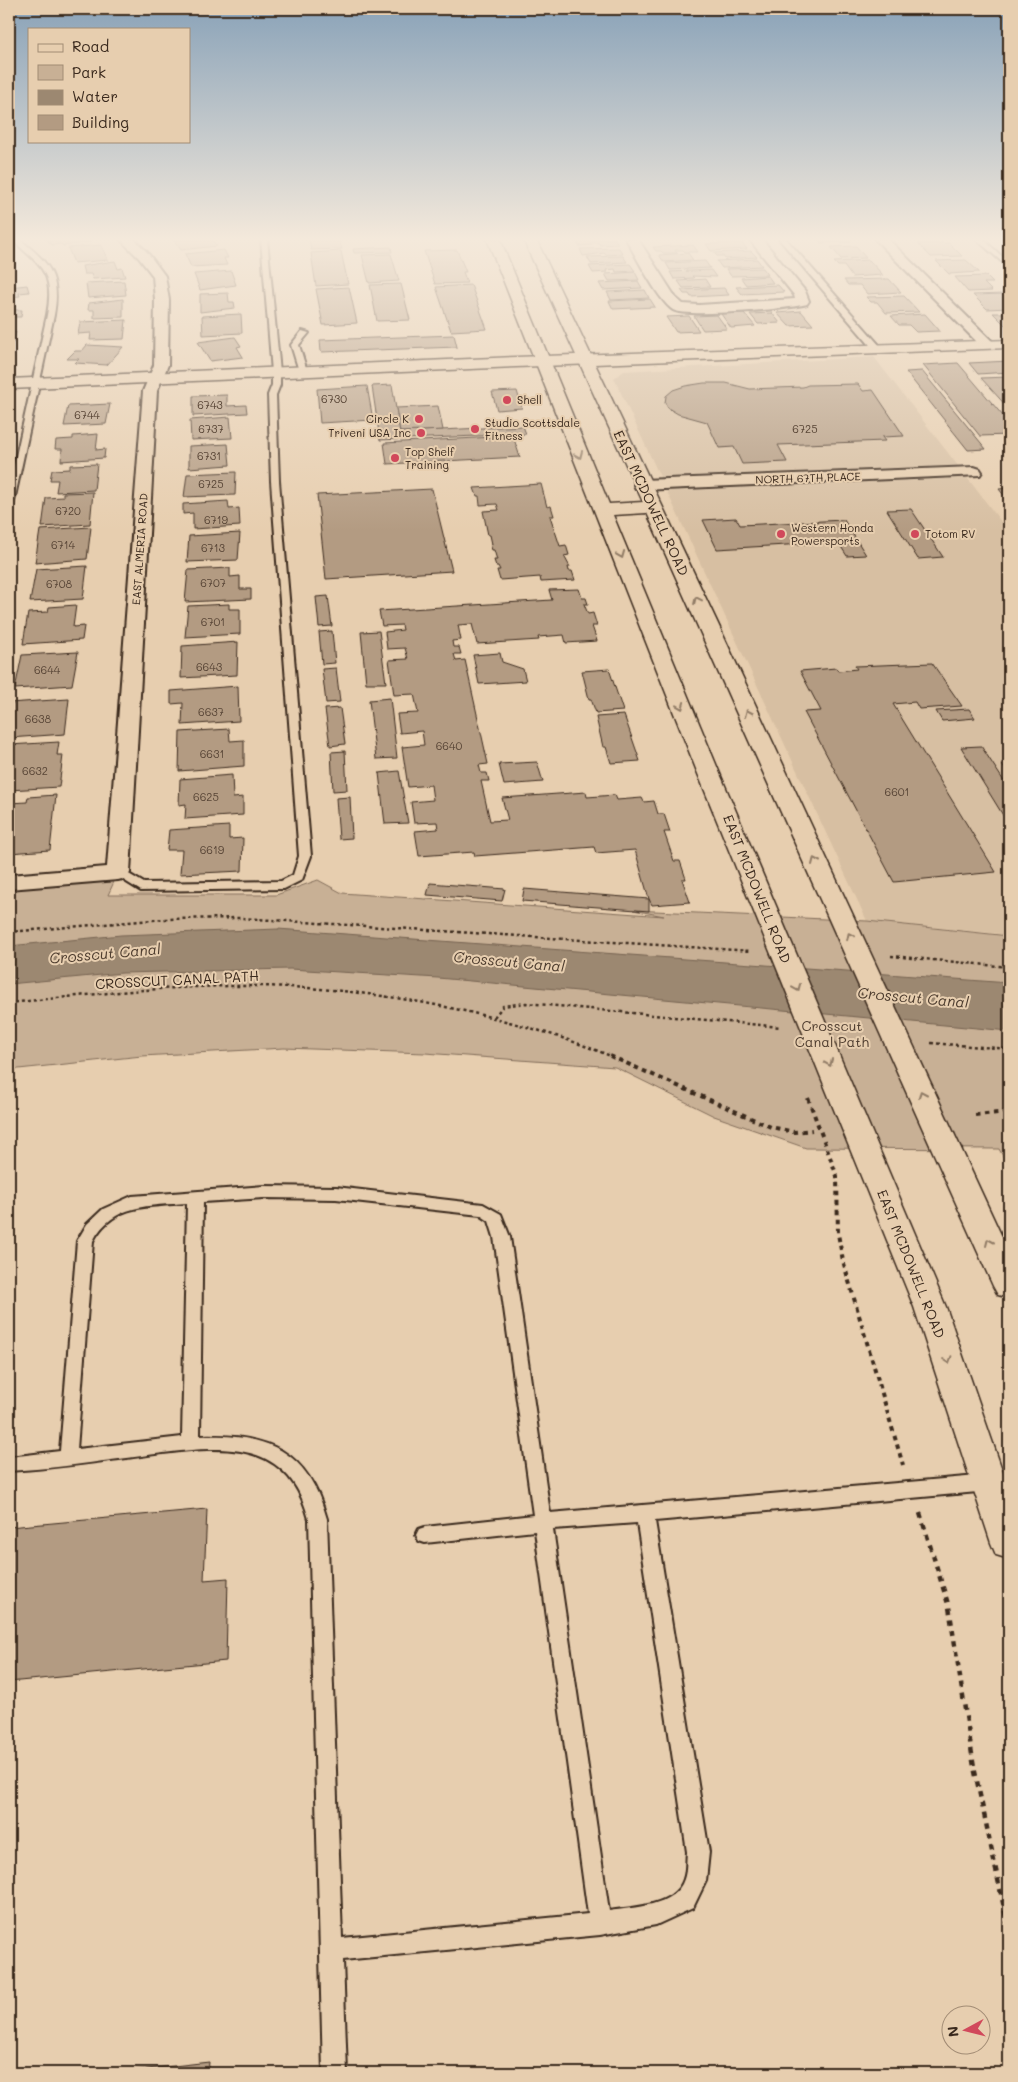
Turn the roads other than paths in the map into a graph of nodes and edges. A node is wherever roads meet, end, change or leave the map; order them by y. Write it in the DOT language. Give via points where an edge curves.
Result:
graph roads {
  1 [pos="46,336"];
  2 [pos="161,336"];
  3 [pos="273,336"];
  4 [pos="302,336"];
  5 [pos="532,336"];
  6 [pos="573,336"];
  7 [pos="867,336"];
  8 [pos="979,336"];
  9 [pos="1009,344"];
  10 [pos="988,345"];
  11 [pos="878,349"];
  12 [pos="584,360"];
  13 [pos="542,361"];
  14 [pos="303,371"];
  15 [pos="276,372"];
  16 [pos="156,377"];
  17 [pos="37,383"];
  18 [pos="9,384"];
  19 [pos="970,466"];
  20 [pos="639,479"];
  21 [pos="9,506"];
  22 [pos="653,507"];
  23 [pos="602,510"];
  24 [pos="118,873"];
  25 [pos="9,882"];
  26 [pos="195,1197"];
  27 [pos="1009,1286"];
  28 [pos="191,1443"];
  29 [pos="68,1458"];
  30 [pos="9,1464"];
  31 [pos="989,1483"];
  32 [pos="645,1514"];
  33 [pos="542,1522"];
  34 [pos="425,1535"];
  35 [pos="1009,1544"];
  36 [pos="600,1924"];
  37 [pos="331,1950"];
  38 [pos="335,2073"];
  1 -- 17 [label="lane"];
  2 -- 16 [label="street, EAST ALMERIA ROAD" via="161,365"];
  3 -- 15 [label="lane"];
  4 -- 14 [label="lane" via="295,344"];
  5 -- 13 [label="main road, EAST MCDOWELL ROAD"];
  6 -- 12 [label="main road, EAST MCDOWELL ROAD"];
  7 -- 11 [label="lane"];
  8 -- 10 [label="street"];
  9 -- 10 [label="main road"];
  10 -- 11 [label="main road"];
  11 -- 12 [label="main road"];
  12 -- 13 [label="main road"];
  12 -- 20 [label="main road, EAST MCDOWELL ROAD"];
  13 -- 14 [label="main road"];
  13 -- 23 [label="main road, EAST MCDOWELL ROAD, one-way"];
  14 -- 15 [label="main road"];
  15 -- 16 [label="main road"];
  15 -- 24 [label="lane" via="272,395 275,481 305,856 298,877 284,885 141,887"];
  16 -- 17 [label="main road"];
  16 -- 24 [label="street, EAST ALMERIA ROAD" via="150,391"];
  17 -- 18 [label="main road"];
  17 -- 21 [label="lane"];
  19 -- 20 [label="street, NORTH 67TH PLACE"];
  20 -- 22 [label="main road, EAST MCDOWELL ROAD"];
  22 -- 23 [label="main road"];
  27 -- 22 [label="main road, EAST MCDOWELL ROAD, one-way"];
  23 -- 31 [label="main road, EAST MCDOWELL ROAD, one-way" via="785,958 802,1025 930,1307"];
  24 -- 25 [label="street"];
  26 -- 28 [label="lane"];
  26 -- 29 [label="lane" via="132,1202 108,1213 92,1228 85,1241"];
  26 -- 33 [label="lane" via="264,1192 336,1193 483,1210 496,1218 502,1237"];
  28 -- 29 [label="lane"];
  28 -- 37 [label="lane" via="242,1445 271,1453 296,1471 311,1491 318,1519"];
  29 -- 30 [label="lane"];
  31 -- 32 [label="lane"];
  31 -- 35 [label="main road, EAST MCDOWELL ROAD"];
  32 -- 33 [label="lane"];
  32 -- 36 [label="lane" via="698,1852 695,1881 685,1900 656,1914"];
  33 -- 34 [label="lane"];
  33 -- 36 [label="lane"];
  36 -- 37 [label="lane"];
  37 -- 38 [label="lane"];
}
